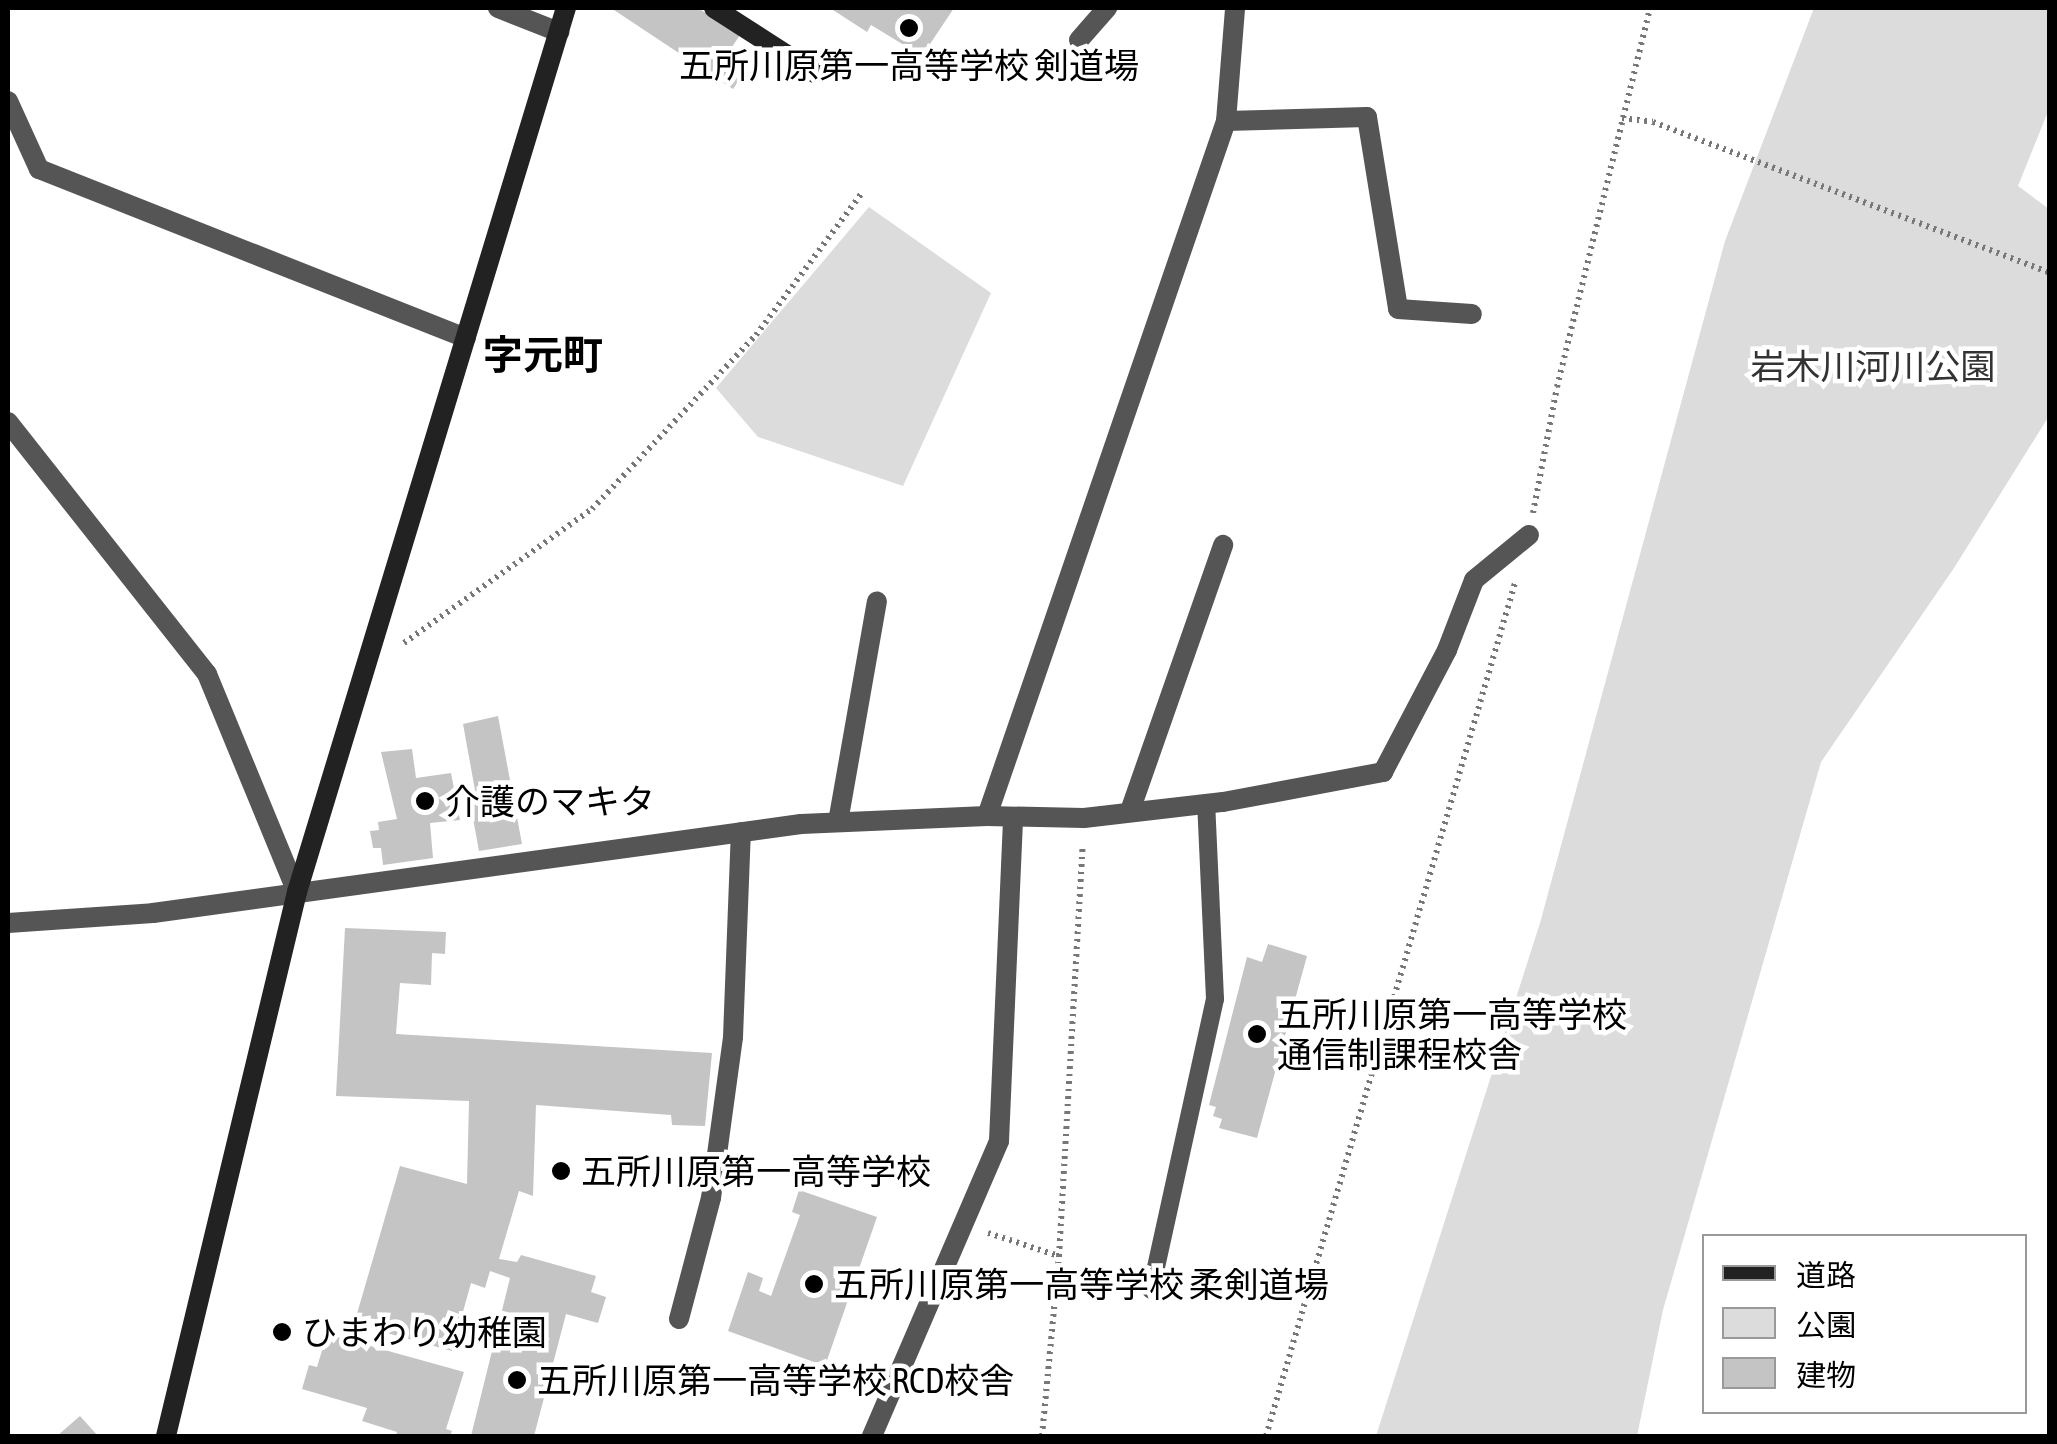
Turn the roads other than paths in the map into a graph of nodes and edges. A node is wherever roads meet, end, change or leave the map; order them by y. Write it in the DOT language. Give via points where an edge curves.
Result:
graph roads {
  1 [pos="498,8"];
  2 [pos="566,8"];
  3 [pos="714,8"];
  4 [pos="1107,8"];
  5 [pos="1235,8"];
  6 [pos="559,32"];
  7 [pos="1079,40"];
  8 [pos="815,74"];
  9 [pos="8,100"];
  10 [pos="1226,121"];
  11 [pos="1472,314"];
  12 [pos="466,338"];
  13 [pos="8,422"];
  14 [pos="1528,535"];
  15 [pos="1223,545"];
  16 [pos="878,601"];
  17 [pos="1206,803"];
  18 [pos="1130,811"];
  19 [pos="987,816"];
  20 [pos="1013,819"];
  21 [pos="838,822"];
  22 [pos="740,832"];
  23 [pos="297,892"];
  24 [pos="8,924"];
  25 [pos="1151,1290"];
  26 [pos="680,1319"];
  27 [pos="166,1436"];
  28 [pos="872,1436"];
  1 -- 6 [label="street"];
  2 -- 6 [label="street"];
  3 -- 8 [label="street"];
  4 -- 7 [label="street"];
  5 -- 10 [label="street"];
  6 -- 12 [label="street"];
  9 -- 12 [label="street" via="40,168"];
  10 -- 11 [label="street" via="1367,117 1398,309"];
  10 -- 19 [label="street"];
  12 -- 23 [label="street"];
  13 -- 23 [label="street" via="207,674"];
  14 -- 17 [label="street" via="1474,580 1447,650 1384,772"];
  15 -- 18 [label="street"];
  16 -- 21 [label="street"];
  17 -- 18 [label="street"];
  17 -- 25 [label="lane" via="1215,999"];
  18 -- 20 [label="street"];
  19 -- 20 [label="street"];
  19 -- 21 [label="street"];
  20 -- 28 [label="street" via="999,1141"];
  21 -- 22 [label="street"];
  22 -- 23 [label="street"];
  22 -- 26 [label="street" via="734,1037 711,1198"];
  23 -- 24 [label="street" via="153,914"];
  23 -- 27 [label="street"];
}
